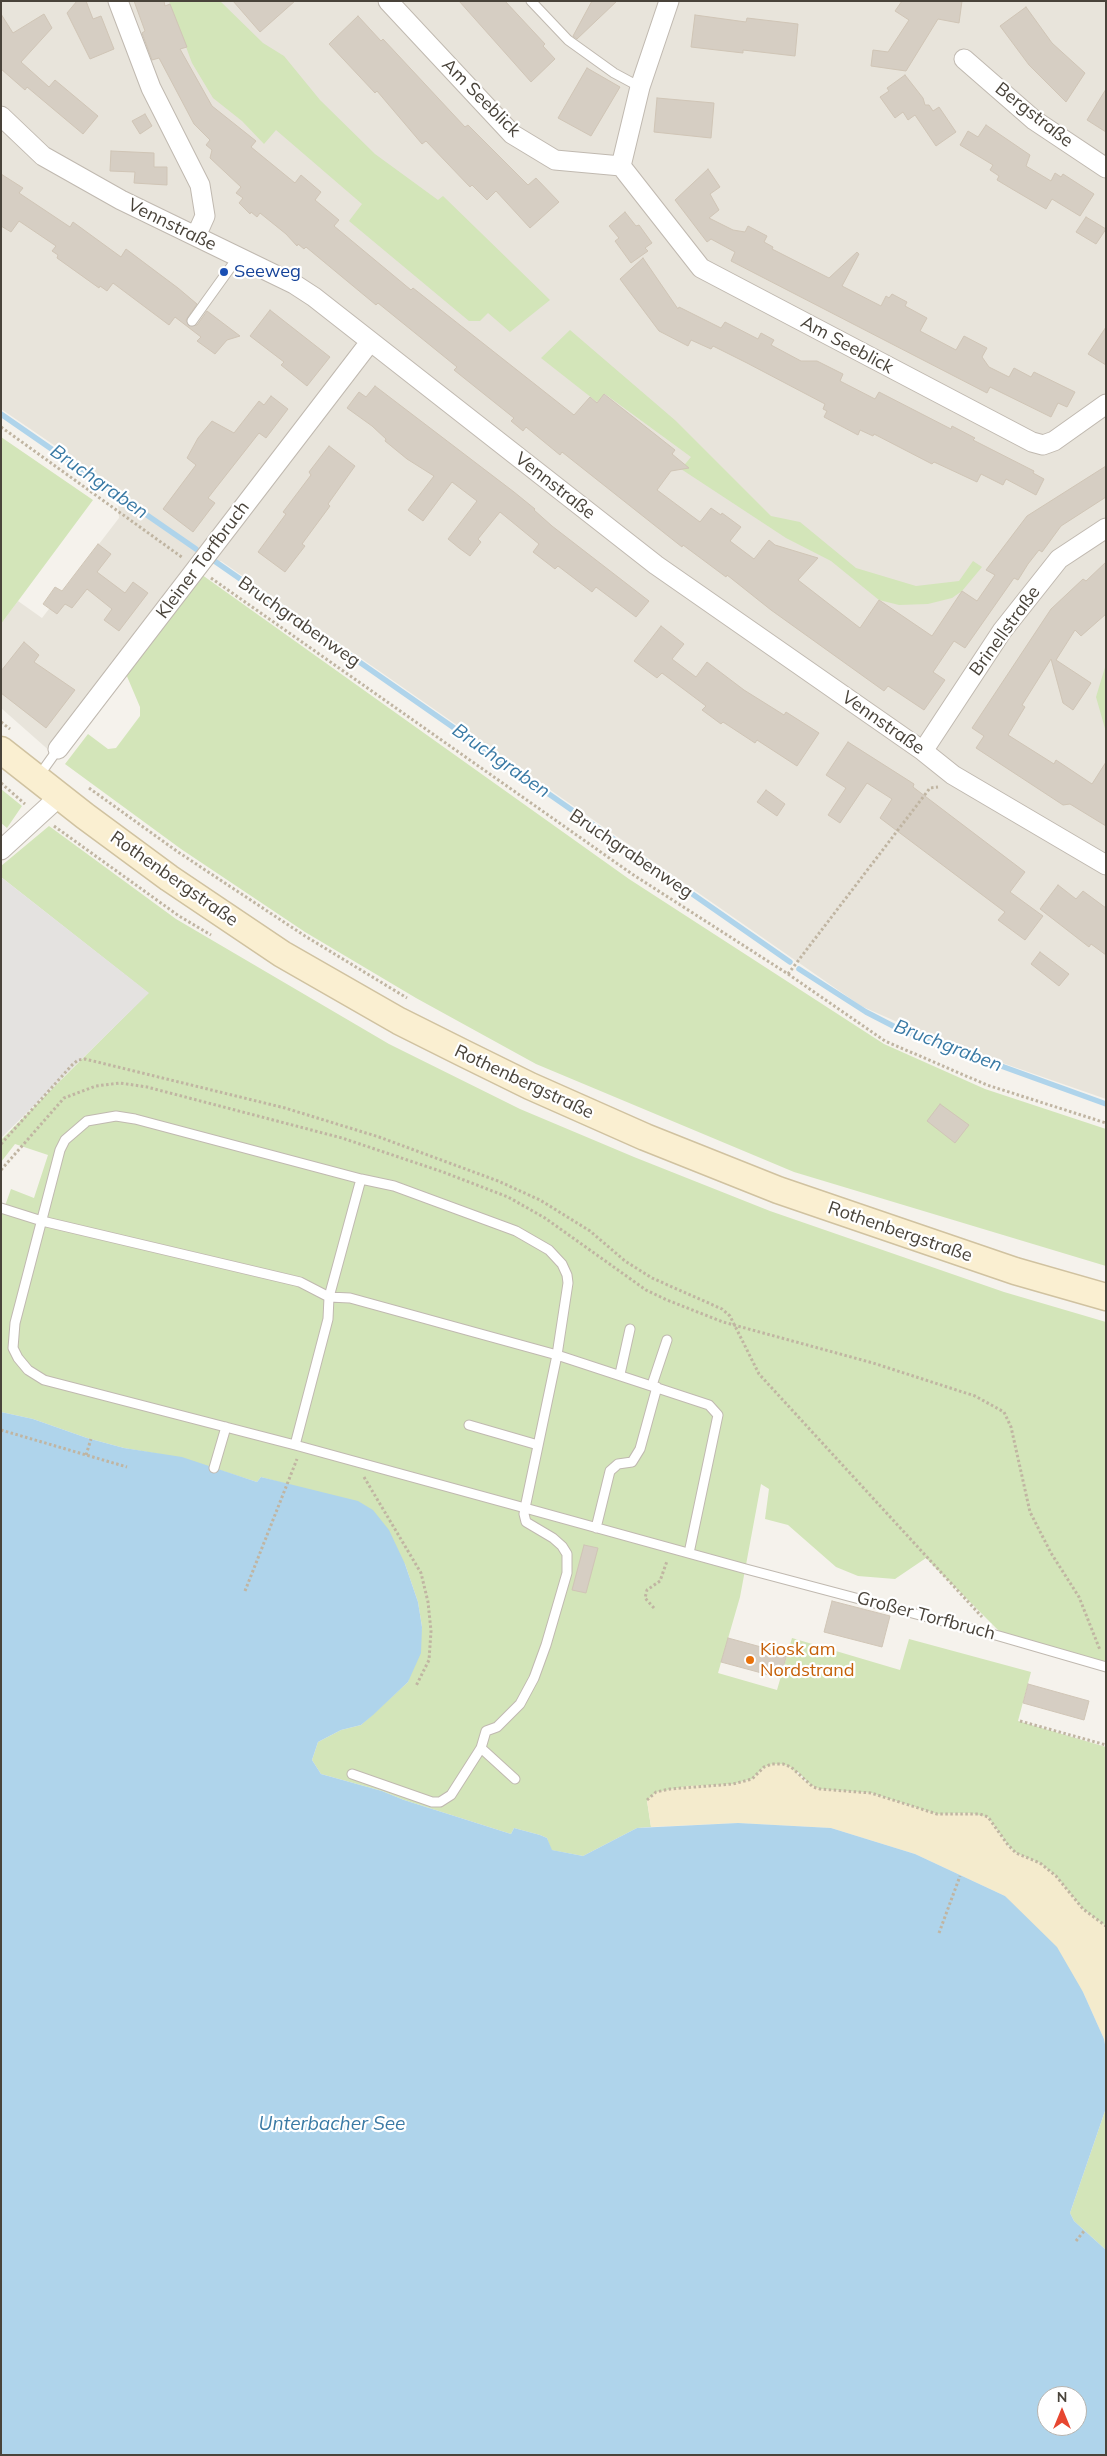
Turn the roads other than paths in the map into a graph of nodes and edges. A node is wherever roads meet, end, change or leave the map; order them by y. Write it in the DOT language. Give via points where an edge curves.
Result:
graph roads {
  1 [pos="118,1"];
  2 [pos="388,1"];
  3 [pos="531,1"];
  4 [pos="669,1"];
  5 [pos="964,58"];
  6 [pos="640,87"];
  7 [pos="1,116"];
  8 [pos="621,166"];
  9 [pos="1106,168"];
  10 [pos="196,236"];
  11 [pos="238,257"];
  12 [pos="192,321"];
  13 [pos="370,342"];
  14 [pos="1106,404"];
  15 [pos="1106,528"];
  16 [pos="58,749"];
  17 [pos="1,750"];
  18 [pos="923,751"];
  19 [pos="37,779"];
  20 [pos="60,796"];
  21 [pos="1,850"];
  22 [pos="1106,866"];
  23 [pos="361,1179"];
  24 [pos="1,1208"];
  25 [pos="42,1221"];
  26 [pos="329,1297"];
  27 [pos="1106,1297"];
  28 [pos="630,1329"];
  29 [pos="667,1340"];
  30 [pos="557,1355"];
  31 [pos="620,1374"];
  32 [pos="655,1386"];
  33 [pos="470,1425"];
  34 [pos="226,1427"];
  35 [pos="538,1445"];
  36 [pos="298,1446"];
  37 [pos="214,1468"];
  38 [pos="525,1508"];
  39 [pos="596,1528"];
  40 [pos="689,1553"];
  41 [pos="1106,1667"];
  42 [pos="481,1748"];
  43 [pos="352,1774"];
  44 [pos="515,1778"];
  1 -- 10 [label="street" via="151,88 200,185 205,216"];
  2 -- 8 [label="street, Am Seeblick" via="512,134 555,160"];
  3 -- 6 [label="lane" via="568,40"];
  4 -- 6 [label="street"];
  5 -- 9 [label="street, Bergstraße" via="1034,120"];
  6 -- 8 [label="street"];
  7 -- 10 [label="street, Vennstraße" via="43,156 121,200"];
  8 -- 14 [label="street, Am Seeblick" via="701,268 1032,442 1043,445 1054,441"];
  10 -- 11 [label="street, Vennstraße"];
  11 -- 12 [label="lane"];
  11 -- 13 [label="street, Vennstraße" via="301,288"];
  13 -- 16 [label="street, Kleiner Torfbruch"];
  13 -- 18 [label="street, Vennstraße" via="656,565"];
  15 -- 18 [label="street, Brinellstraße" via="1059,559 1002,631"];
  16 -- 19 [label="lane, Kleiner Torfbruch"];
  17 -- 19 [label="main road, Rothenbergstraße"];
  18 -- 22 [label="street, Vennstraße" via="953,775"];
  19 -- 20 [label="main road, Rothenbergstraße"];
  20 -- 21 [label="street"];
  20 -- 27 [label="main road, Rothenbergstraße" via="170,878 282,954 398,1021 530,1086 645,1137 778,1190 1015,1271"];
  23 -- 25 [label="lane, Großer Torfbruch" via="134,1119 100,1117 87,1121 65,1140"];
  23 -- 26 [label="lane"];
  23 -- 30 [label="lane, Großer Torfbruch" via="394,1186 456,1207 516,1231 549,1250 562,1264 568,1283"];
  24 -- 25 [label="lane"];
  25 -- 26 [label="lane" via="300,1282"];
  25 -- 34 [label="lane, Großer Torfbruch" via="15,1323 13,1348 28,1370 44,1380"];
  26 -- 30 [label="lane" via="350,1298"];
  26 -- 36 [label="lane" via="328,1319"];
  28 -- 31 [label="lane"];
  29 -- 32 [label="lane"];
  30 -- 31 [label="lane"];
  30 -- 35 [label="lane, Großer Torfbruch"];
  31 -- 32 [label="lane"];
  32 -- 39 [label="lane" via="640,1449 632,1462 618,1464 610,1471"];
  32 -- 40 [label="lane" via="709,1405 718,1415"];
  33 -- 35 [label="lane"];
  34 -- 36 [label="lane, Großer Torfbruch"];
  34 -- 37 [label="lane"];
  35 -- 38 [label="lane, Großer Torfbruch"];
  36 -- 38 [label="lane, Großer Torfbruch"];
  38 -- 39 [label="lane, Großer Torfbruch"];
  38 -- 42 [label="lane" via="526,1522 562,1546 567,1554 567,1573 534,1678 520,1704 497,1727 486,1731"];
  39 -- 40 [label="lane, Großer Torfbruch"];
  40 -- 41 [label="lane, Großer Torfbruch"];
  42 -- 43 [label="lane" via="451,1795 440,1802"];
  42 -- 44 [label="lane"];
}
